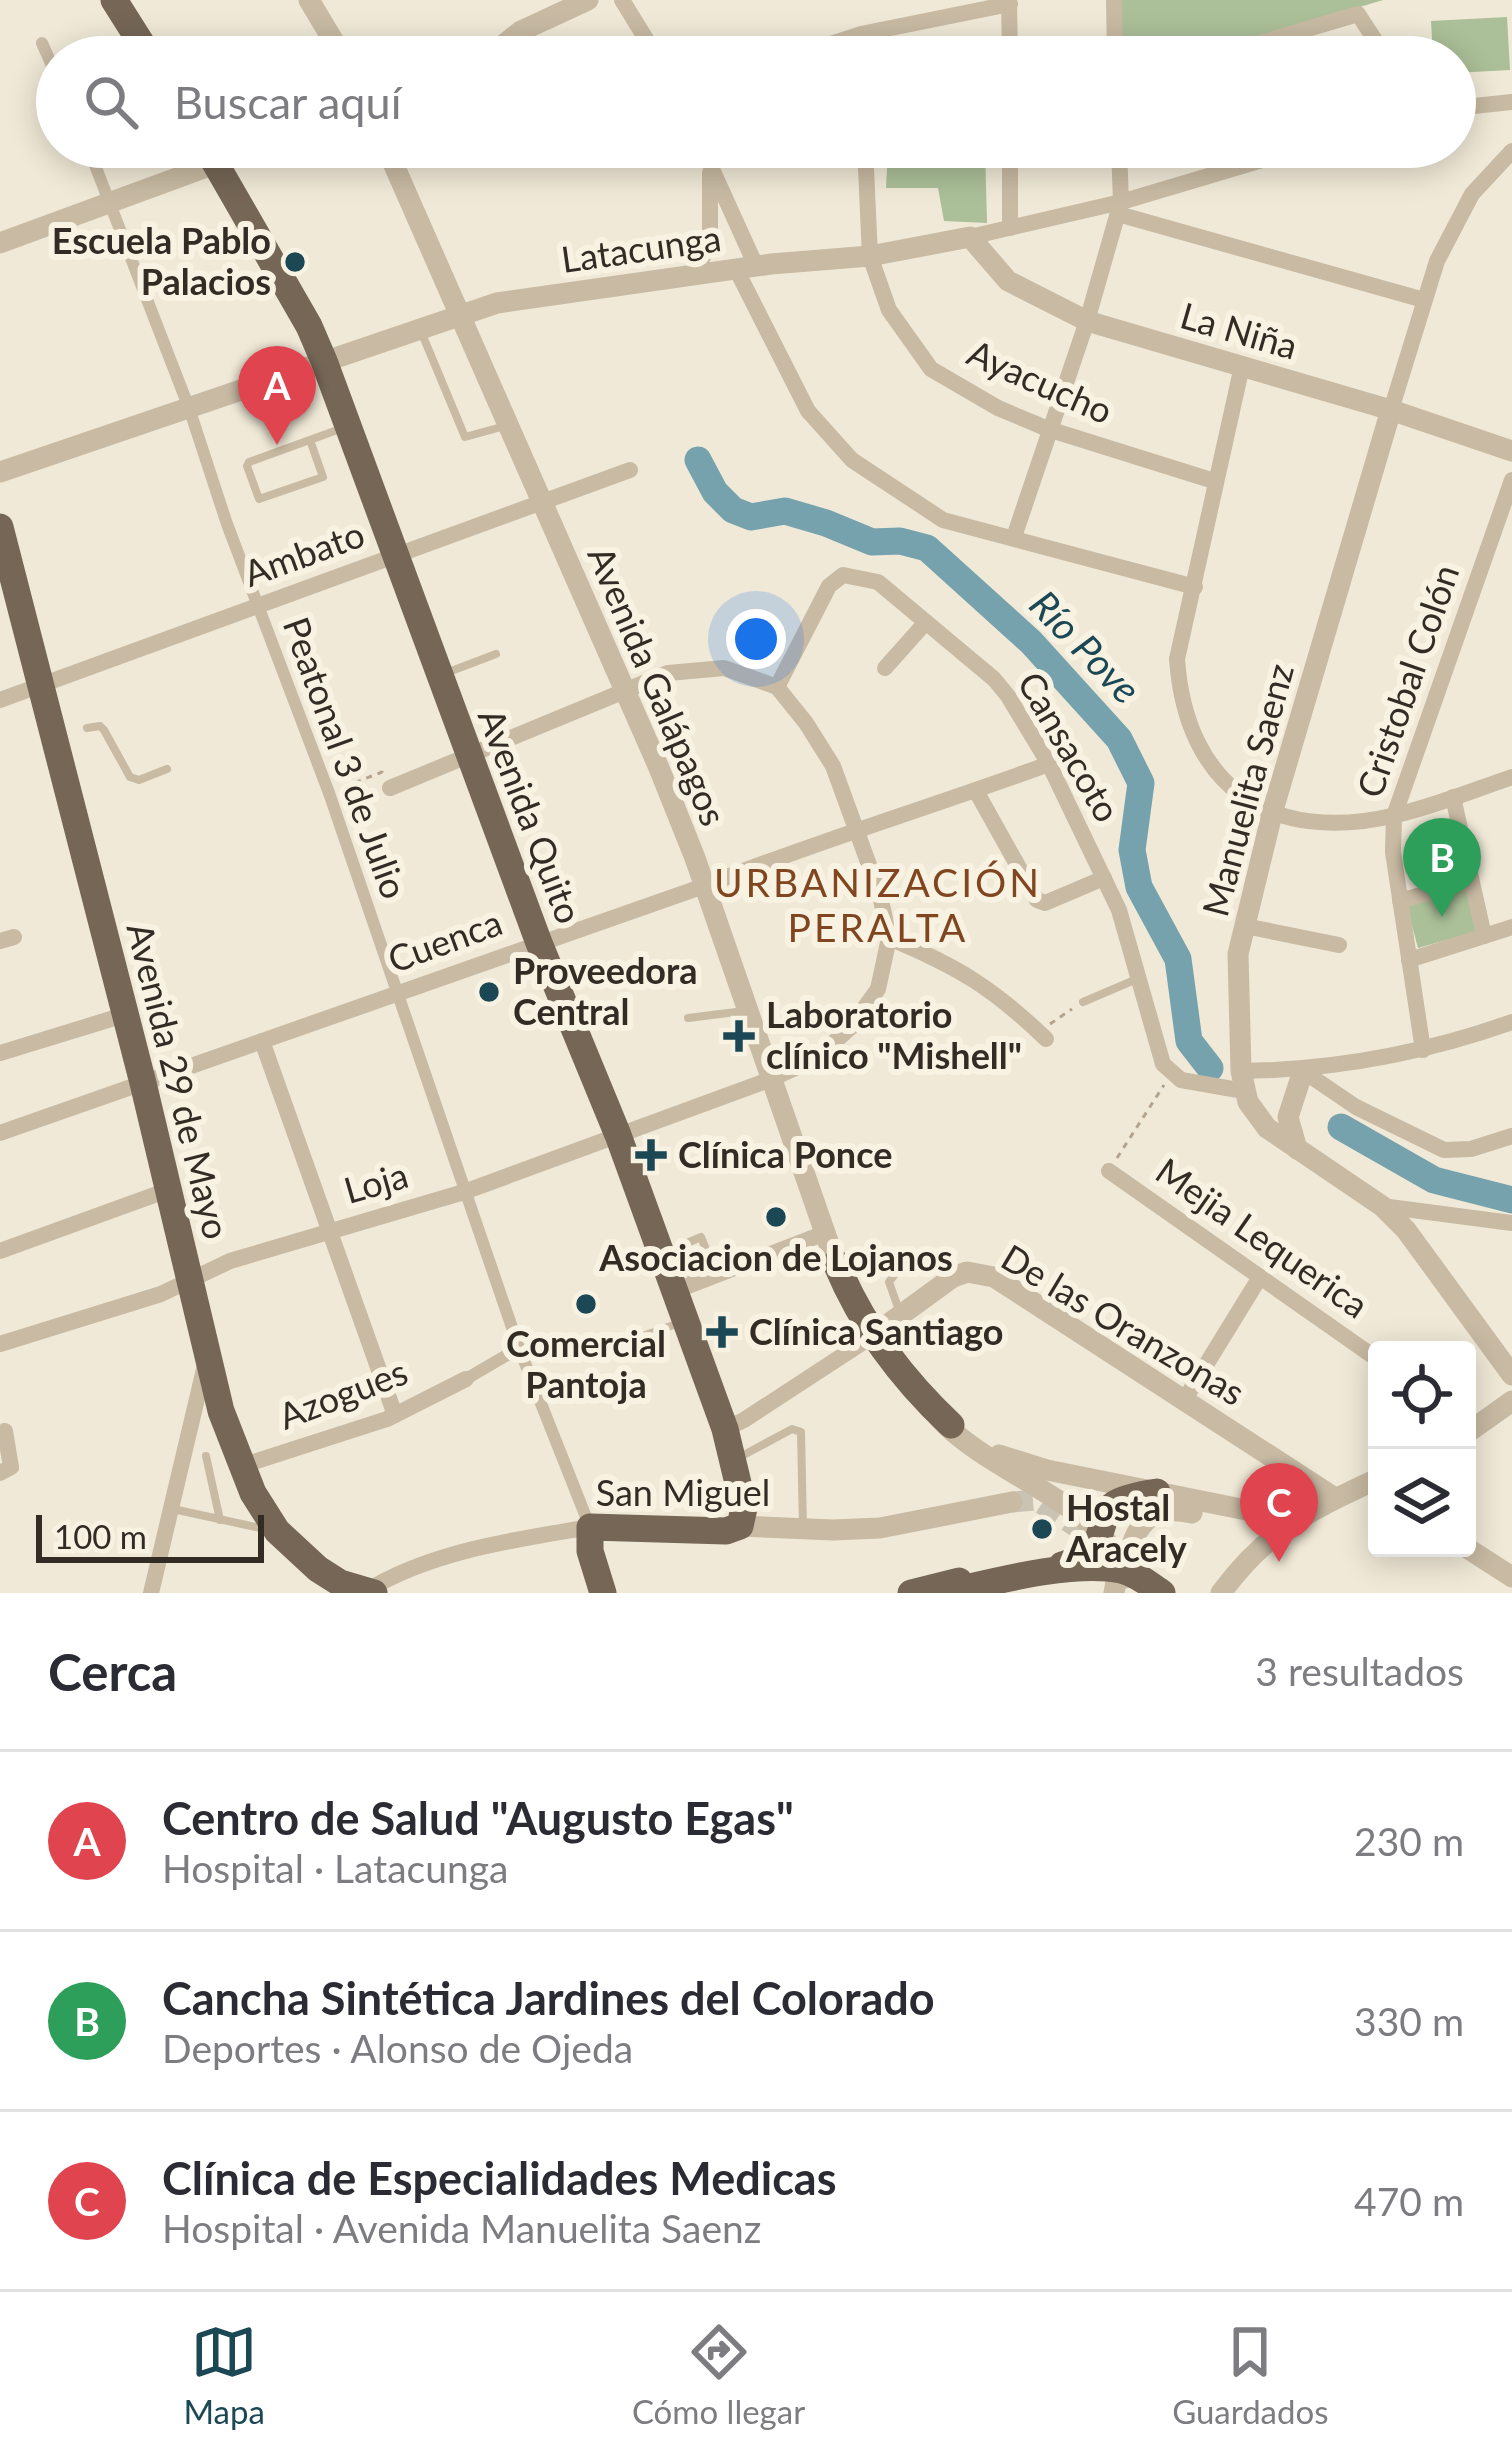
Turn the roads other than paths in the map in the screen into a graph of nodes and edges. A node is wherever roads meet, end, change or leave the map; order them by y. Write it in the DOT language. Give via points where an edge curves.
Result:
graph roads {
  1 [pos="114,0"];
  2 [pos="309,0"];
  3 [pos="588,0"];
  4 [pos="622,0"];
  5 [pos="1114,0"];
  6 [pos="1010,2"];
  7 [pos="861,34"];
  8 [pos="137,36"];
  9 [pos="330,36"];
  10 [pos="516,36"];
  11 [pos="644,36"];
  12 [pos="855,36"];
  13 [pos="1010,36"];
  14 [pos="1115,36"];
  15 [pos="1284,36"];
  16 [pos="1372,36"];
  17 [pos="1512,103"];
  18 [pos="1476,106"];
  19 [pos="1512,151"];
  20 [pos="97,168"];
  21 [pos="182,168"];
  22 [pos="218,168"];
  23 [pos="395,168"];
  24 [pos="710,168"];
  25 [pos="711,168"];
  26 [pos="867,168"];
  27 [pos="1010,168"];
  28 [pos="1119,168"];
  29 [pos="1242,168"];
  30 [pos="111,200"];
  31 [pos="1120,208"];
  32 [pos="1010,228"];
  33 [pos="970,237"];
  34 [pos="0,242"];
  35 [pos="870,256"];
  36 [pos="746,268"];
  37 [pos="697,273"];
  38 [pos="1424,300"];
  39 [pos="457,314"];
  40 [pos="1087,321"];
  41 [pos="420,327"];
  42 [pos="324,361"];
  43 [pos="1242,367"];
  44 [pos="189,408"];
  45 [pos="1391,410"];
  46 [pos="347,426"];
  47 [pos="506,426"];
  48 [pos="1048,429"];
  49 [pos="310,440"];
  50 [pos="1512,451"];
  51 [pos="631,470"];
  52 [pos="0,472"];
  53 [pos="1512,480"];
  54 [pos="1214,481"];
  55 [pos="540,500"];
  56 [pos="0,527"];
  57 [pos="1014,537"];
  58 [pos="395,556"];
  59 [pos="1195,586"];
  60 [pos="259,606"];
  61 [pos="926,622"];
  62 [pos="496,654"];
  63 [pos="885,668"];
  64 [pos="439,675"];
  65 [pos="40,685"];
  66 [pos="777,687"];
  67 [pos="627,690"];
  68 [pos="0,700"];
  69 [pos="87,728"];
  70 [pos="468,754"];
  71 [pos="1049,764"];
  72 [pos="167,769"];
  73 [pos="1512,777"];
  74 [pos="390,788"];
  75 [pos="976,790"];
  76 [pos="1453,796"];
  77 [pos="1273,810"];
  78 [pos="1394,816"];
  79 [pos="856,834"];
  80 [pos="1104,878"];
  81 [pos="1469,880"];
  82 [pos="704,886"];
  83 [pos="1400,901"];
  84 [pos="1245,926"];
  85 [pos="1512,927"];
  86 [pos="1484,936"];
  87 [pos="889,938"];
  88 [pos="539,943"];
  89 [pos="1339,945"];
  90 [pos="1409,960"];
  91 [pos="1138,978"];
  92 [pos="396,994"];
  93 [pos="1083,1002"];
  94 [pos="746,1011"];
  95 [pos="124,1015"];
  96 [pos="688,1018"];
  97 [pos="1512,1022"];
  98 [pos="1042,1036"];
  99 [pos="262,1041"];
  100 [pos="1423,1050"];
  101 [pos="0,1053"];
  102 [pos="1303,1071"];
  103 [pos="769,1080"];
  104 [pos="1243,1081"];
  105 [pos="143,1083"];
  106 [pos="0,1133"];
  107 [pos="618,1135"];
  108 [pos="1512,1136"];
  109 [pos="1297,1149"];
  110 [pos="1109,1171"];
  111 [pos="168,1190"];
  112 [pos="464,1192"];
  113 [pos="1382,1206"];
  114 [pos="1512,1223"];
  115 [pos="332,1231"];
  116 [pos="825,1233"];
  117 [pos="0,1251"];
  118 [pos="911,1252"];
  119 [pos="836,1263"];
  120 [pos="717,1276"];
  121 [pos="190,1277"];
  122 [pos="1260,1277"];
  123 [pos="685,1288"];
  124 [pos="900,1314"];
  125 [pos="686,1321"];
  126 [pos="873,1335"];
  127 [pos="0,1344"];
  128 [pos="519,1348"];
  129 [pos="604,1350"];
  130 [pos="1368,1353"];
  131 [pos="206,1358"];
  132 [pos="1512,1375"];
  133 [pos="466,1379"];
  134 [pos="1185,1399"];
  135 [pos="1512,1401"];
  136 [pos="395,1415"];
  137 [pos="951,1424"];
  138 [pos="1476,1424"];
  139 [pos="725,1429"];
  140 [pos="5,1431"];
  141 [pos="206,1456"];
  142 [pos="733,1461"];
  143 [pos="241,1466"];
  144 [pos="0,1473"];
  145 [pos="1368,1486"];
  146 [pos="1141,1498"];
  147 [pos="1335,1498"];
  148 [pos="1012,1502"];
  149 [pos="1314,1508"];
  150 [pos="170,1509"];
  151 [pos="220,1520"];
  152 [pos="740,1526"];
  153 [pos="590,1527"];
  154 [pos="1281,1528"];
  155 [pos="803,1529"];
  156 [pos="277,1531"];
  157 [pos="1098,1533"];
  158 [pos="1476,1553"];
  159 [pos="1071,1558"];
  160 [pos="986,1576"];
  161 [pos="1512,1577"];
  162 [pos="1123,1582"];
  163 [pos="355,1591"];
  164 [pos="151,1593"];
  165 [pos="603,1593"];
  166 [pos="910,1593"];
  167 [pos="944,1593"];
  168 [pos="1162,1593"];
  169 [pos="1221,1593"];
  1 -- 8 [label="main road"];
  2 -- 9 [label="street"];
  3 -- 10 [label="street"];
  4 -- 11 [label="street"];
  5 -- 14 [label="street"];
  6 -- 7 [label="street"];
  6 -- 13 [label="street"];
  7 -- 12 [label="street"];
  15 -- 16 [label="street" via="1358,14"];
  17 -- 18 [label="street"];
  19 -- 38 [label="street, Manuelita Saenz" via="1472,194"];
  20 -- 30 [label="street, Peatonal 3 de Julio"];
  21 -- 30 [label="street"];
  22 -- 42 [label="main road, Avenida Quito"];
  23 -- 39 [label="street, Avenida Galápagos"];
  24 -- 37 [label="street" via="710,238"];
  25 -- 36 [label="street"];
  26 -- 35 [label="street, Ayacucho"];
  27 -- 32 [label="street"];
  28 -- 31 [label="street"];
  29 -- 31 [label="street, Latacunga"];
  30 -- 34 [label="street"];
  30 -- 44 [label="street, Peatonal 3 de Julio"];
  31 -- 32 [label="street, Latacunga"];
  31 -- 38 [label="street"];
  31 -- 40 [label="street"];
  32 -- 33 [label="street, Latacunga"];
  33 -- 35 [label="street, Latacunga"];
  33 -- 40 [label="street, La Niña" via="1008,281"];
  35 -- 36 [label="street, Latacunga"];
  35 -- 48 [label="street, Ayacucho" via="889,310 931,369"];
  36 -- 37 [label="street, Latacunga"];
  36 -- 57 [label="street" via="808,411 852,460 943,520"];
  37 -- 39 [label="street, Latacunga"];
  38 -- 45 [label="street, Manuelita Saenz"];
  39 -- 41 [label="street, Latacunga"];
  39 -- 47 [label="street, Avenida Galápagos"];
  40 -- 43 [label="street, La Niña"];
  40 -- 48 [label="street"];
  41 -- 42 [label="street, Latacunga"];
  41 -- 47 [label="lane" via="465,437"];
  42 -- 44 [label="street, Latacunga"];
  42 -- 46 [label="main road, Avenida Quito"];
  43 -- 45 [label="street, La Niña"];
  43 -- 54 [label="street"];
  44 -- 52 [label="street, Latacunga"];
  44 -- 60 [label="street, Peatonal 3 de Julio"];
  45 -- 50 [label="street, La Niña"];
  45 -- 77 [label="street, Manuelita Saenz"];
  46 -- 49 [label="lane"];
  46 -- 58 [label="main road, Avenida Quito"];
  47 -- 55 [label="street, Avenida Galápagos"];
  48 -- 54 [label="street, Ayacucho"];
  48 -- 57 [label="street"];
  49 -- 49 [label="lane" via="249,462 259,499 323,477"];
  51 -- 55 [label="street, Ambato"];
  53 -- 78 [label="street, Cristobal Colón"];
  54 -- 59 [label="street"];
  55 -- 58 [label="street, Ambato"];
  55 -- 67 [label="street, Avenida Galápagos"];
  56 -- 65 [label="main road, Avenida 29 de Mayo"];
  57 -- 59 [label="street"];
  58 -- 60 [label="street, Ambato"];
  58 -- 64 [label="main road, Avenida Quito"];
  59 -- 77 [label="street" via="1177,659 1180,701 1214,771 1242,799"];
  60 -- 65 [label="street, Ambato"];
  60 -- 92 [label="street, Peatonal 3 de Julio"];
  61 -- 63 [label="street"];
  61 -- 66 [label="street, Cansacoto" via="878,582 843,575 829,586"];
  61 -- 71 [label="street, Cansacoto" via="994,679"];
  62 -- 64 [label="lane"];
  64 -- 70 [label="main road, Avenida Quito"];
  65 -- 68 [label="street, Ambato"];
  65 -- 95 [label="main road, Avenida 29 de Mayo"];
  66 -- 67 [label="street" via="724,668 668,673"];
  66 -- 79 [label="street" via="832,766"];
  67 -- 70 [label="street"];
  67 -- 82 [label="street, Avenida Galápagos"];
  69 -- 72 [label="lane" via="104,730 130,777"];
  70 -- 74 [label="street"];
  70 -- 88 [label="main road, Avenida Quito"];
  71 -- 75 [label="street, Cuenca"];
  71 -- 80 [label="street, Cansacoto"];
  73 -- 76 [label="street"];
  75 -- 79 [label="street, Cuenca"];
  75 -- 80 [label="street" via="1037,900"];
  76 -- 78 [label="street"];
  76 -- 81 [label="street"];
  77 -- 78 [label="street" via="1294,821"];
  77 -- 84 [label="street, Manuelita Saenz"];
  78 -- 83 [label="street, Cristobal Colón"];
  79 -- 82 [label="street, Cuenca"];
  79 -- 87 [label="street"];
  80 -- 91 [label="street, Cansacoto"];
  81 -- 83 [label="street"];
  81 -- 86 [label="street"];
  82 -- 88 [label="street, Cuenca"];
  82 -- 94 [label="street, Avenida Galápagos"];
  83 -- 90 [label="street, Cristobal Colón"];
  84 -- 89 [label="street"];
  84 -- 104 [label="street, Manuelita Saenz" via="1238,953"];
  85 -- 86 [label="street"];
  86 -- 90 [label="street"];
  87 -- 98 [label="street" via="954,965"];
  87 -- 103 [label="street, Loja" via="878,989 850,1028 815,1059"];
  88 -- 92 [label="street, Cuenca"];
  88 -- 107 [label="main road, Avenida Quito"];
  90 -- 100 [label="street, Cristobal Colón"];
  91 -- 93 [label="lane"];
  91 -- 104 [label="street, Cansacoto" via="1172,1074"];
  92 -- 99 [label="street, Cuenca"];
  92 -- 112 [label="street, Peatonal 3 de Julio"];
  94 -- 96 [label="lane"];
  94 -- 103 [label="street, Avenida Galápagos"];
  95 -- 101 [label="street"];
  95 -- 105 [label="main road, Avenida 29 de Mayo"];
  97 -- 100 [label="street"];
  99 -- 105 [label="street, Cuenca"];
  99 -- 115 [label="street"];
  100 -- 102 [label="street"];
  102 -- 104 [label="street"];
  102 -- 108 [label="street" via="1444,1150"];
  102 -- 109 [label="street" via="1288,1118"];
  103 -- 107 [label="street, Loja"];
  103 -- 116 [label="street, Avenida Galápagos"];
  104 -- 109 [label="street" via="1267,1128"];
  105 -- 106 [label="street, Cuenca"];
  105 -- 111 [label="main road, Avenida 29 de Mayo"];
  107 -- 112 [label="street, Loja"];
  107 -- 123 [label="main road, Avenida Quito"];
  109 -- 113 [label="street"];
  110 -- 122 [label="street, Mejia Lequerica"];
  111 -- 117 [label="street"];
  111 -- 121 [label="main road, Avenida 29 de Mayo"];
  112 -- 115 [label="street, Loja"];
  112 -- 128 [label="street, Peatonal 3 de Julio"];
  113 -- 114 [label="street"];
  113 -- 132 [label="street"];
  115 -- 121 [label="street, Loja"];
  115 -- 136 [label="street"];
  116 -- 119 [label="street, Avenida Galápagos"];
  116 -- 120 [label="street"];
  118 -- 124 [label="lane" via="889,1282"];
  119 -- 126 [label="street, Avenida Galápagos"];
  119 -- 137 [label="main road" via="873,1335"];
  120 -- 123 [label="street"];
  120 -- 123 [label="lane" via="702,1238 681,1244"];
  121 -- 127 [label="street, Loja" via="160,1294"];
  121 -- 131 [label="main road, Avenida 29 de Mayo"];
  122 -- 130 [label="street, Mejia Lequerica"];
  122 -- 134 [label="street"];
  123 -- 125 [label="main road, Avenida Quito"];
  124 -- 126 [label="street, De las Oranzonas"];
  124 -- 134 [label="street, De las Oranzonas" via="953,1276 983,1274"];
  125 -- 129 [label="lane"];
  125 -- 139 [label="main road, Avenida Quito"];
  126 -- 139 [label="street, De las Oranzonas"];
  126 -- 146 [label="street, Avenida Galápagos" via="987,1448"];
  126 -- 157 [label="street, Avenida Galápagos" via="947,1427"];
  128 -- 133 [label="street"];
  128 -- 153 [label="street, Peatonal 3 de Julio"];
  131 -- 143 [label="main road, Avenida 29 de Mayo"];
  131 -- 150 [label="street"];
  133 -- 136 [label="street, Azogues"];
  134 -- 147 [label="street, De las Oranzonas"];
  135 -- 138 [label="street"];
  136 -- 143 [label="street, Azogues"];
  139 -- 142 [label="main road, Avenida Quito"];
  140 -- 144 [label="street" via="10,1467"];
  141 -- 151 [label="lane"];
  142 -- 152 [label="main road, Avenida Quito"];
  142 -- 155 [label="lane" via="792,1429 801,1432"];
  143 -- 156 [label="main road, Avenida 29 de Mayo"];
  145 -- 147 [label="street, Avenida Galápagos"];
  146 -- 149 [label="street, Avenida Galápagos" via="1271,1515"];
  146 -- 154 [label="street, Avenida Galápagos" via="1156,1512"];
  146 -- 157 [label="main road" via="1108,1509"];
  146 -- 162 [label="street"];
  147 -- 149 [label="street, Avenida Galápagos"];
  148 -- 155 [label="street, San Miguel" via="880,1528"];
  149 -- 154 [label="street, Avenida Galápagos"];
  150 -- 151 [label="lane"];
  150 -- 164 [label="street"];
  151 -- 156 [label="lane"];
  152 -- 153 [label="main road, San Miguel"];
  152 -- 155 [label="street, San Miguel"];
  153 -- 163 [label="street, San Miguel" via="455,1554"];
  153 -- 165 [label="main road"];
  154 -- 169 [label="street"];
  156 -- 163 [label="main road, Avenida 29 de Mayo"];
  157 -- 160 [label="main road" via="1081,1562"];
  157 -- 162 [label="street, Avenida Galápagos"];
  158 -- 161 [label="street"];
  159 -- 160 [label="main road"];
  160 -- 166 [label="main road"];
  162 -- 167 [label="main road" via="1048,1573"];
  162 -- 168 [label="main road"];
}
